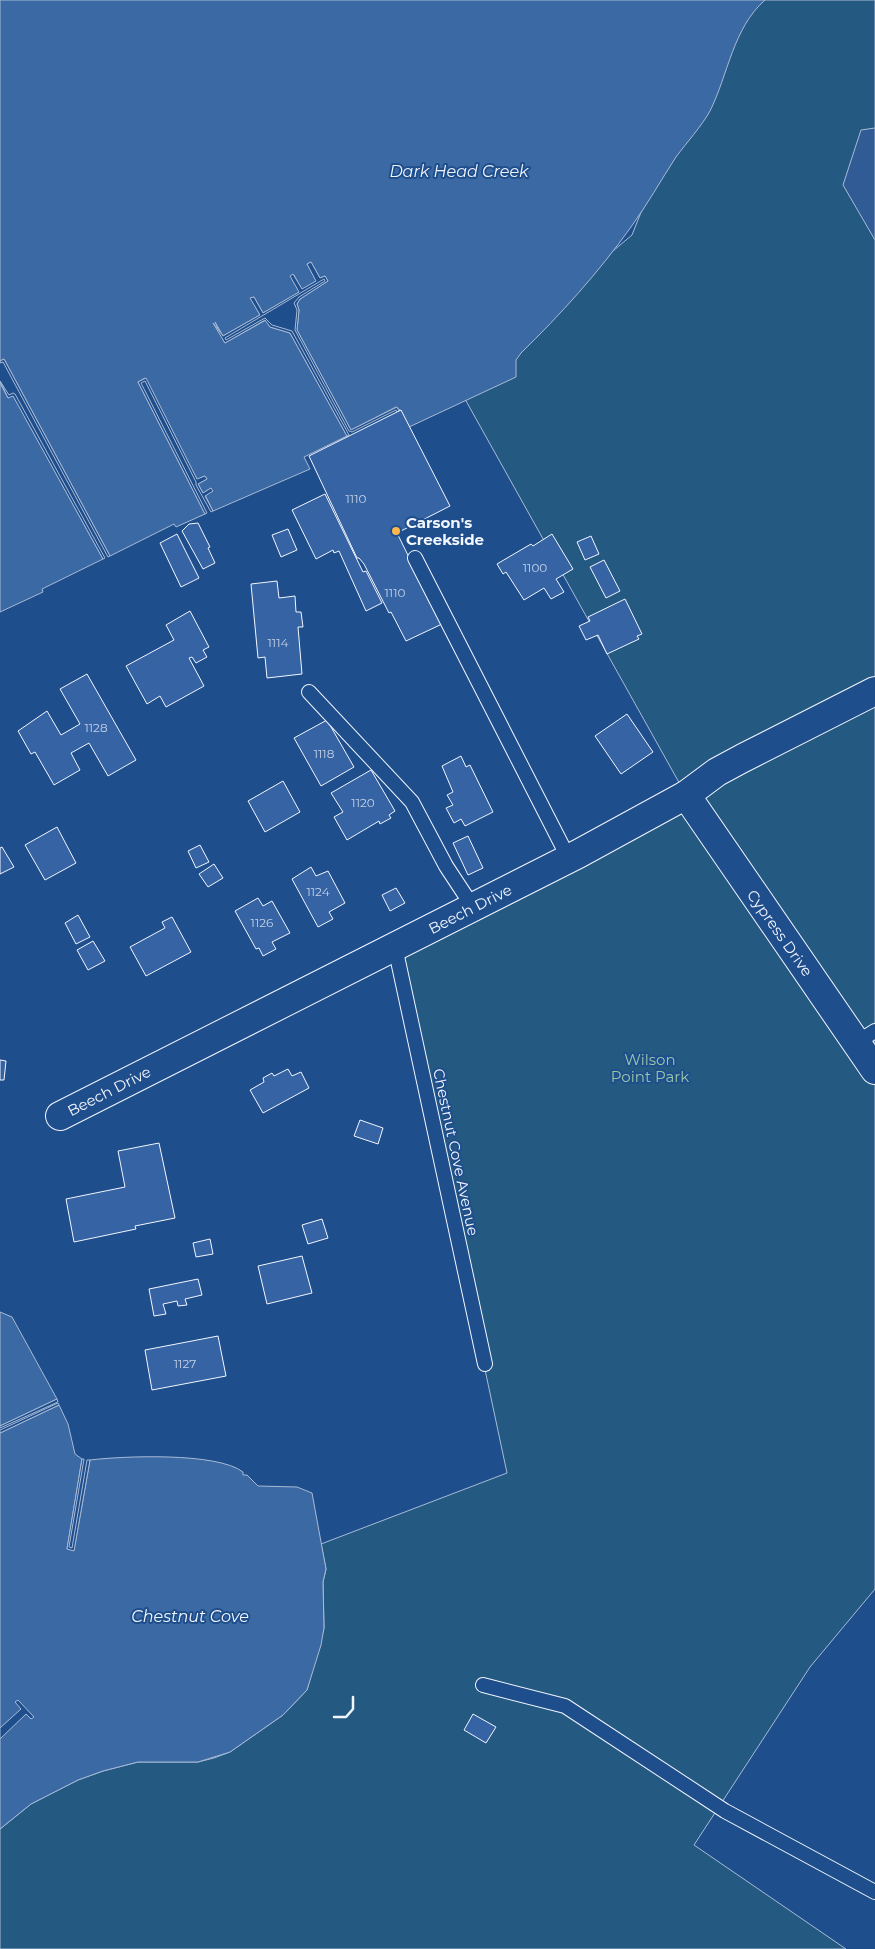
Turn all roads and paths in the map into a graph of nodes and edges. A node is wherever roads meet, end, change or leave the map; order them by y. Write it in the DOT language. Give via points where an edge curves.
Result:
graph roads {
  1 [pos="415,558"];
  2 [pos="875,691"];
  3 [pos="309,692"];
  4 [pos="686,795"];
  5 [pos="568,859"];
  6 [pos="473,907"];
  7 [pos="395,947"];
  8 [pos="866,1037"];
  9 [pos="875,1070"];
  10 [pos="60,1116"];
  11 [pos="485,1364"];
  12 [pos="483,1685"];
  13 [pos="875,1892"];
  1 -- 5 [label="lane"];
  2 -- 4 [label="street, Beech Drive" via="717,772"];
  3 -- 6 [label="lane" via="412,802 446,866"];
  4 -- 5 [label="street, Beech Drive"];
  4 -- 8 [label="street, Cypress Drive"];
  5 -- 6 [label="street, Beech Drive"];
  6 -- 7 [label="street, Beech Drive"];
  7 -- 10 [label="street, Beech Drive"];
  7 -- 11 [label="lane, Chestnut Cove Avenue"];
  8 -- 9 [label="street, Cypress Drive"];
  12 -- 13 [label="lane" via="565,1706 726,1811"];
}
